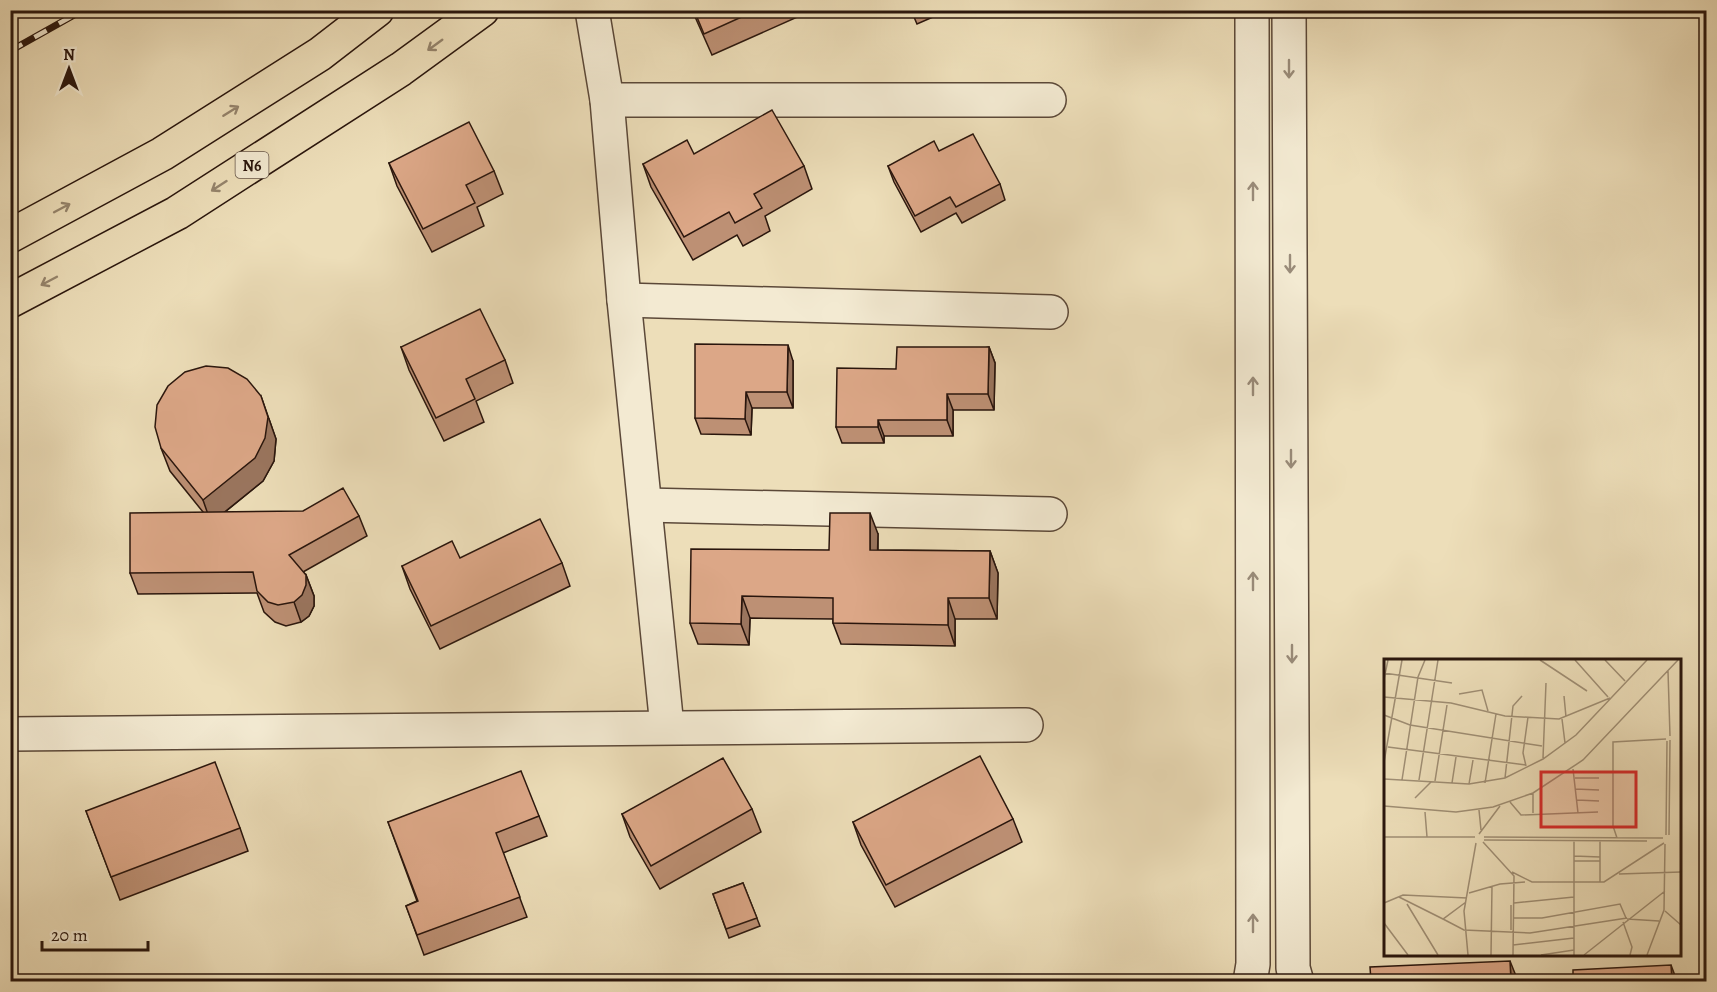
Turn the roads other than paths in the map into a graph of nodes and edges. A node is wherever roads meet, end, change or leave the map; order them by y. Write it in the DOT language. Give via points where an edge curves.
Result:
graph roads {
  1 [pos="376,10"];
  2 [pos="482,10"];
  3 [pos="592,10"];
  4 [pos="1252,10"];
  5 [pos="1289,10"];
  6 [pos="607,100"];
  7 [pos="1049,100"];
  8 [pos="10,236"];
  9 [pos="624,300"];
  10 [pos="10,301"];
  11 [pos="1052,312"];
  12 [pos="645,505"];
  13 [pos="1050,514"];
  14 [pos="1253,710"];
  15 [pos="1292,711"];
  16 [pos="1026,725"];
  17 [pos="667,727"];
  18 [pos="10,734"];
  19 [pos="1250,981"];
  20 [pos="1297,981"];
  8 -- 1 [label="highway, one-way" via="162,154 320,54"];
  2 -- 10 [label="highway, N6, one-way" via="401,69 177,213"];
  3 -- 6 [label="street"];
  14 -- 4 [label="street, one-way"];
  5 -- 15 [label="street, one-way"];
  6 -- 7 [label="street"];
  6 -- 9 [label="street"];
  9 -- 11 [label="street"];
  9 -- 12 [label="street"];
  12 -- 13 [label="street"];
  12 -- 17 [label="street"];
  14 -- 15 [label="street"];
  19 -- 14 [label="street, one-way"];
  15 -- 20 [label="street" via="1293,968"];
  16 -- 17 [label="street"];
  17 -- 18 [label="street"];
}
